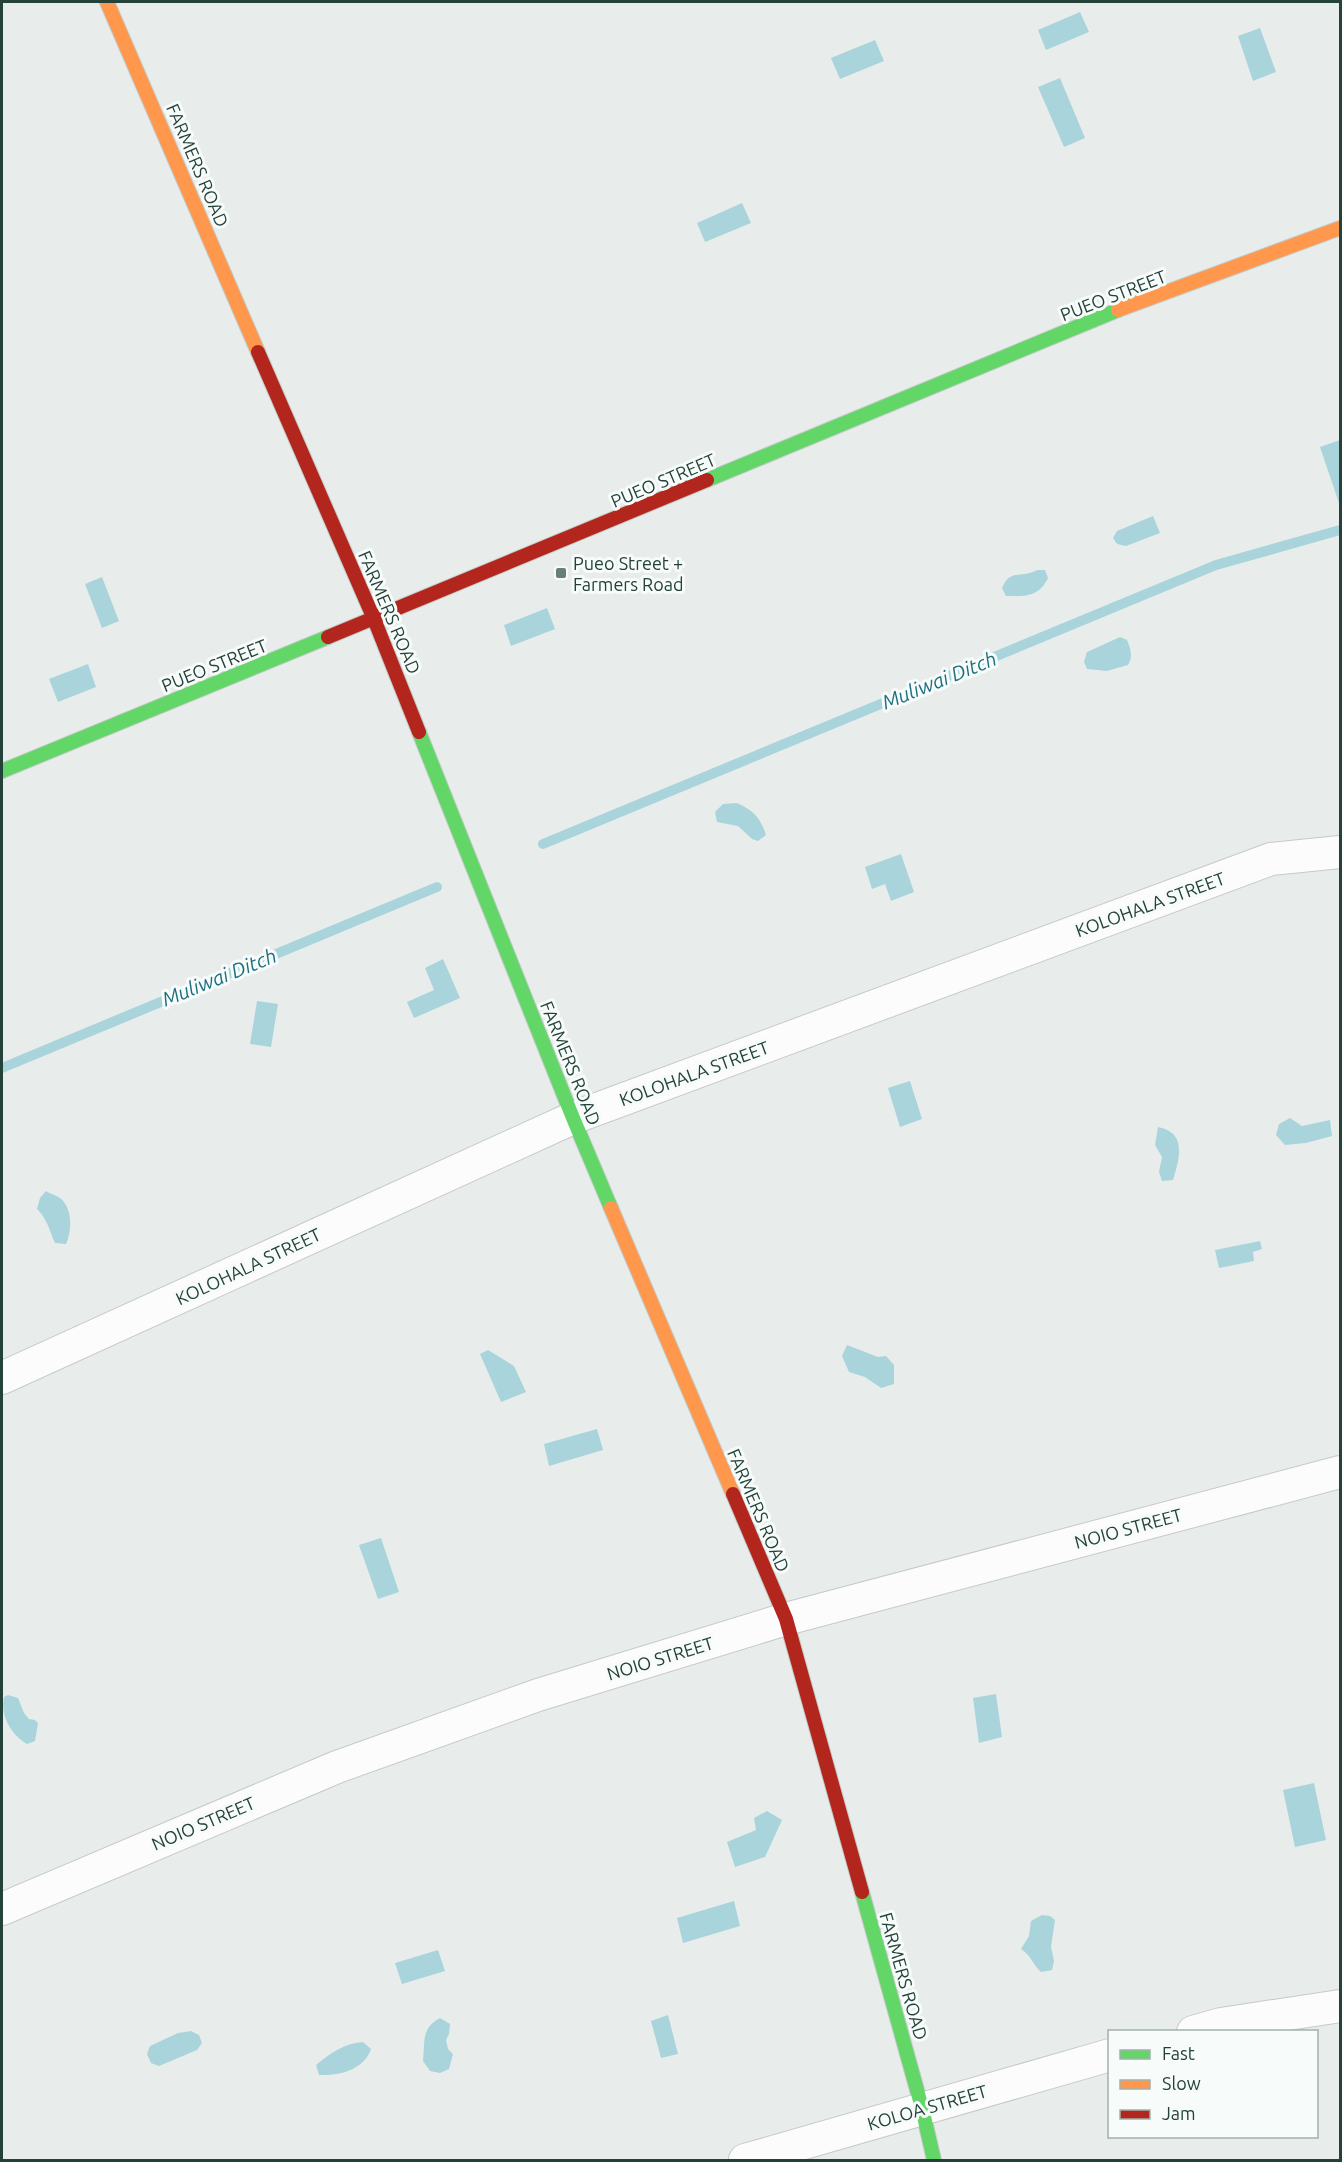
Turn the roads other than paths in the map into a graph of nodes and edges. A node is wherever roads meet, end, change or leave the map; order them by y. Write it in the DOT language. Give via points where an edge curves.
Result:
graph roads {
  1 [pos="107,2"];
  2 [pos="1341,228"];
  3 [pos="374,619"];
  4 [pos="2,771"];
  5 [pos="1341,852"];
  6 [pos="573,1118"];
  7 [pos="2,1378"];
  8 [pos="1341,1472"];
  9 [pos="786,1619"];
  10 [pos="2,1909"];
  11 [pos="1341,2006"];
  12 [pos="1197,2030"];
  13 [pos="1108,2056"];
  14 [pos="922,2108"];
  15 [pos="745,2160"];
  16 [pos="934,2160"];
  1 -- 3 [label="street, FARMERS ROAD"];
  2 -- 3 [label="street, PUEO STREET" via="1124,308"];
  3 -- 4 [label="street, PUEO STREET"];
  3 -- 6 [label="street, FARMERS ROAD"];
  5 -- 6 [label="street, KOLOHALA STREET" via="1270,859"];
  6 -- 7 [label="street, KOLOHALA STREET"];
  6 -- 9 [label="street, FARMERS ROAD"];
  8 -- 9 [label="street, NOIO STREET"];
  9 -- 10 [label="street, NOIO STREET" via="538,1695 337,1767"];
  9 -- 14 [label="street, FARMERS ROAD"];
  11 -- 12 [label="street"];
  13 -- 14 [label="street, KOLOA STREET"];
  14 -- 15 [label="street, KOLOA STREET"];
  14 -- 16 [label="street, FARMERS ROAD"];
}
